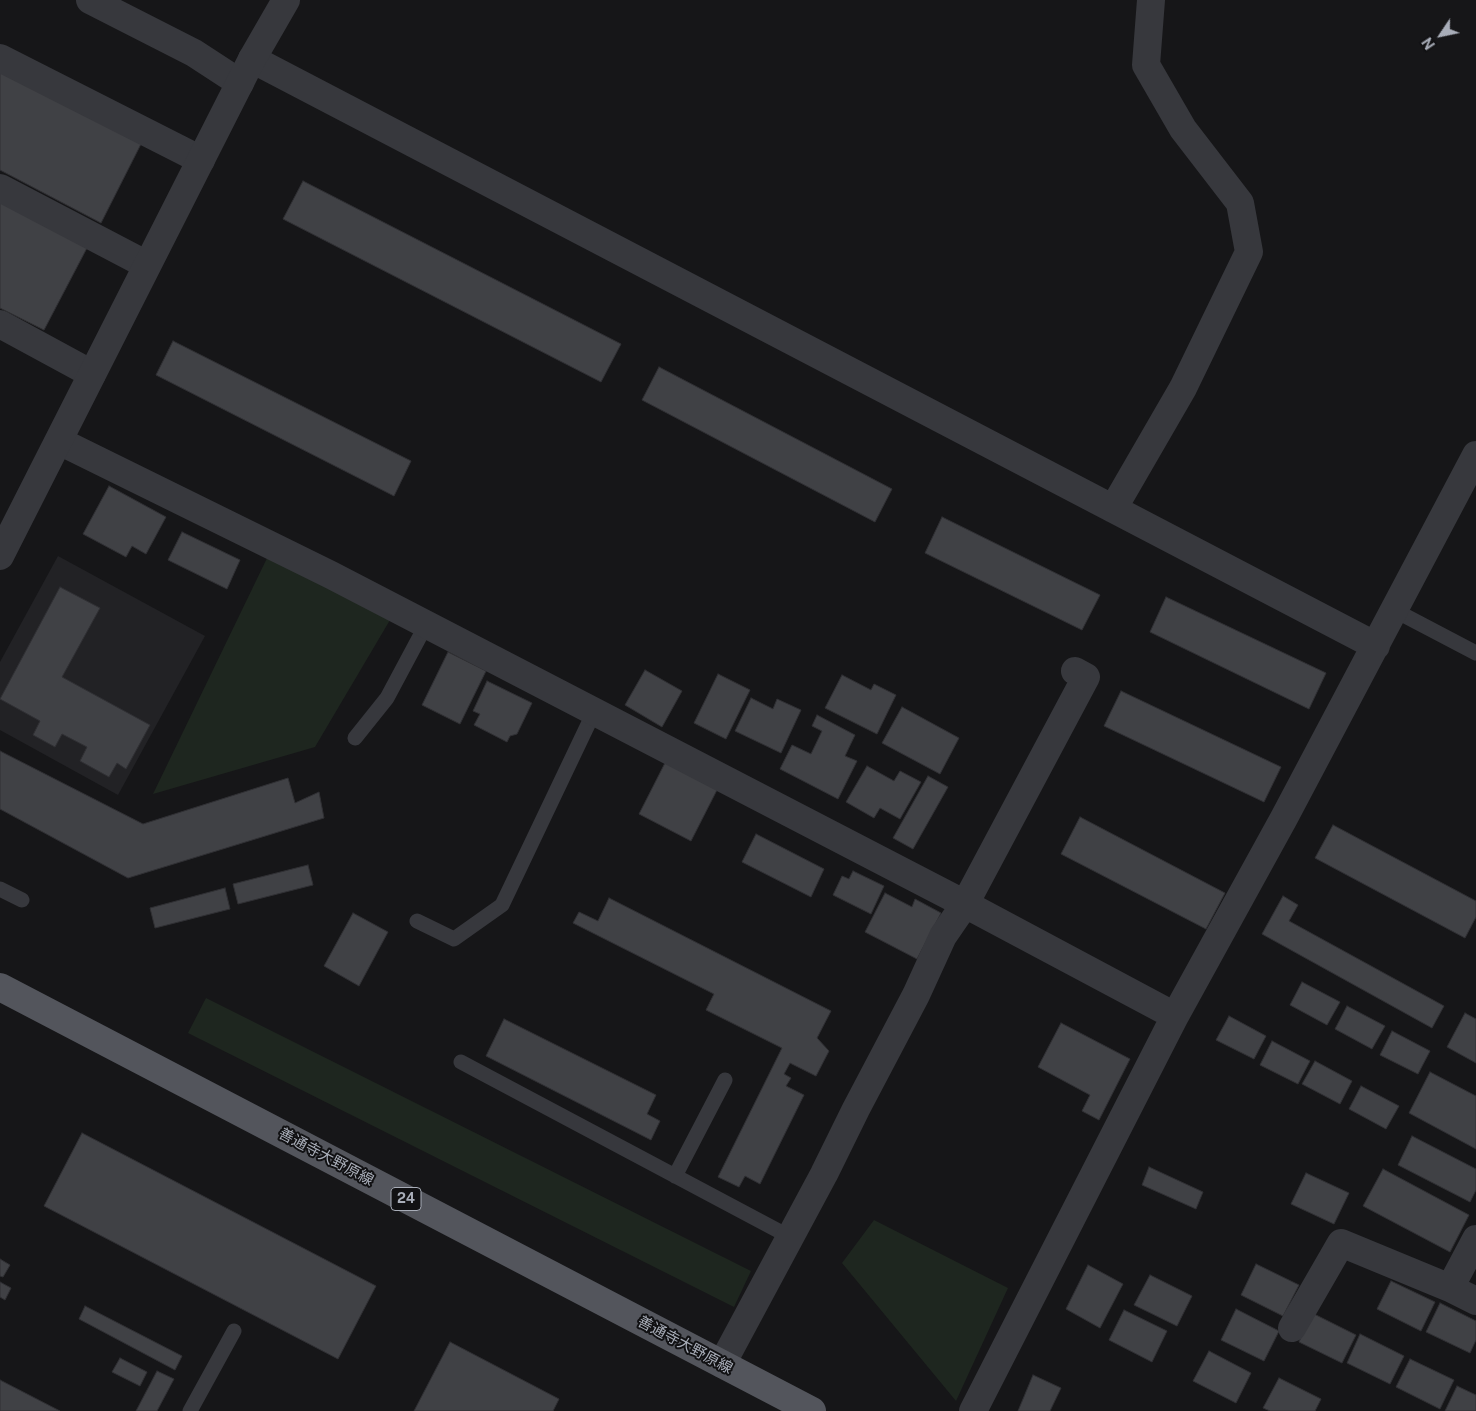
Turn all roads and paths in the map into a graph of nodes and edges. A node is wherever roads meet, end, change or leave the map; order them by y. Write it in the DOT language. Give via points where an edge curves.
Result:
graph roads {
  1 [pos="90,0"];
  2 [pos="286,0"];
  3 [pos="1151,0"];
  4 [pos="0,58"];
  5 [pos="252,59"];
  6 [pos="240,83"];
  7 [pos="201,160"];
  8 [pos="0,188"];
  9 [pos="147,265"];
  10 [pos="0,324"];
  11 [pos="92,374"];
  12 [pos="59,441"];
  13 [pos="1476,455"];
  14 [pos="1113,510"];
  15 [pos="0,556"];
  16 [pos="1394,610"];
  17 [pos="426,624"];
  18 [pos="1376,646"];
  19 [pos="1476,653"];
  20 [pos="1075,672"];
  21 [pos="594,712"];
  22 [pos="356,738"];
  23 [pos="0,889"];
  24 [pos="22,900"];
  25 [pos="965,904"];
  26 [pos="417,921"];
  27 [pos="0,987"];
  28 [pos="1175,1016"];
  29 [pos="461,1062"];
  30 [pos="725,1080"];
  31 [pos="674,1176"];
  32 [pos="790,1237"];
  33 [pos="1476,1239"];
  34 [pos="1450,1288"];
  35 [pos="1476,1301"];
  36 [pos="1292,1328"];
  37 [pos="234,1331"];
  38 [pos="722,1364"];
  39 [pos="190,1411"];
  40 [pos="812,1411"];
  41 [pos="974,1411"];
  1 -- 6 [label="street" via="194,53"];
  2 -- 5 [label="street"];
  3 -- 14 [label="street" via="1146,65 1183,130 1240,203 1249,252 1183,388"];
  4 -- 7 [label="street"];
  5 -- 6 [label="street"];
  5 -- 14 [label="street"];
  6 -- 7 [label="street"];
  7 -- 9 [label="street"];
  8 -- 9 [label="street"];
  9 -- 11 [label="street"];
  10 -- 11 [label="street"];
  11 -- 12 [label="street"];
  12 -- 15 [label="street"];
  12 -- 17 [label="street"];
  13 -- 16 [label="street"];
  14 -- 18 [label="street"];
  16 -- 18 [label="street"];
  16 -- 19 [label="lane"];
  17 -- 21 [label="street"];
  17 -- 22 [label="lane" via="387,698"];
  18 -- 28 [label="street"];
  20 -- 25 [label="street" via="1086,677"];
  21 -- 25 [label="street"];
  21 -- 26 [label="lane" via="502,905 454,939"];
  23 -- 24 [label="lane"];
  25 -- 28 [label="street"];
  25 -- 32 [label="street" via="943,936 916,995"];
  27 -- 38 [label="main road, 善通寺大野原線 / 24"];
  28 -- 41 [label="street"];
  29 -- 31 [label="lane"];
  30 -- 31 [label="lane"];
  31 -- 32 [label="lane"];
  32 -- 38 [label="street"];
  33 -- 34 [label="street"];
  34 -- 35 [label="street"];
  34 -- 36 [label="street" via="1342,1243"];
  37 -- 39 [label="lane"];
  38 -- 40 [label="main road, 善通寺大野原線 / 24"];
}
